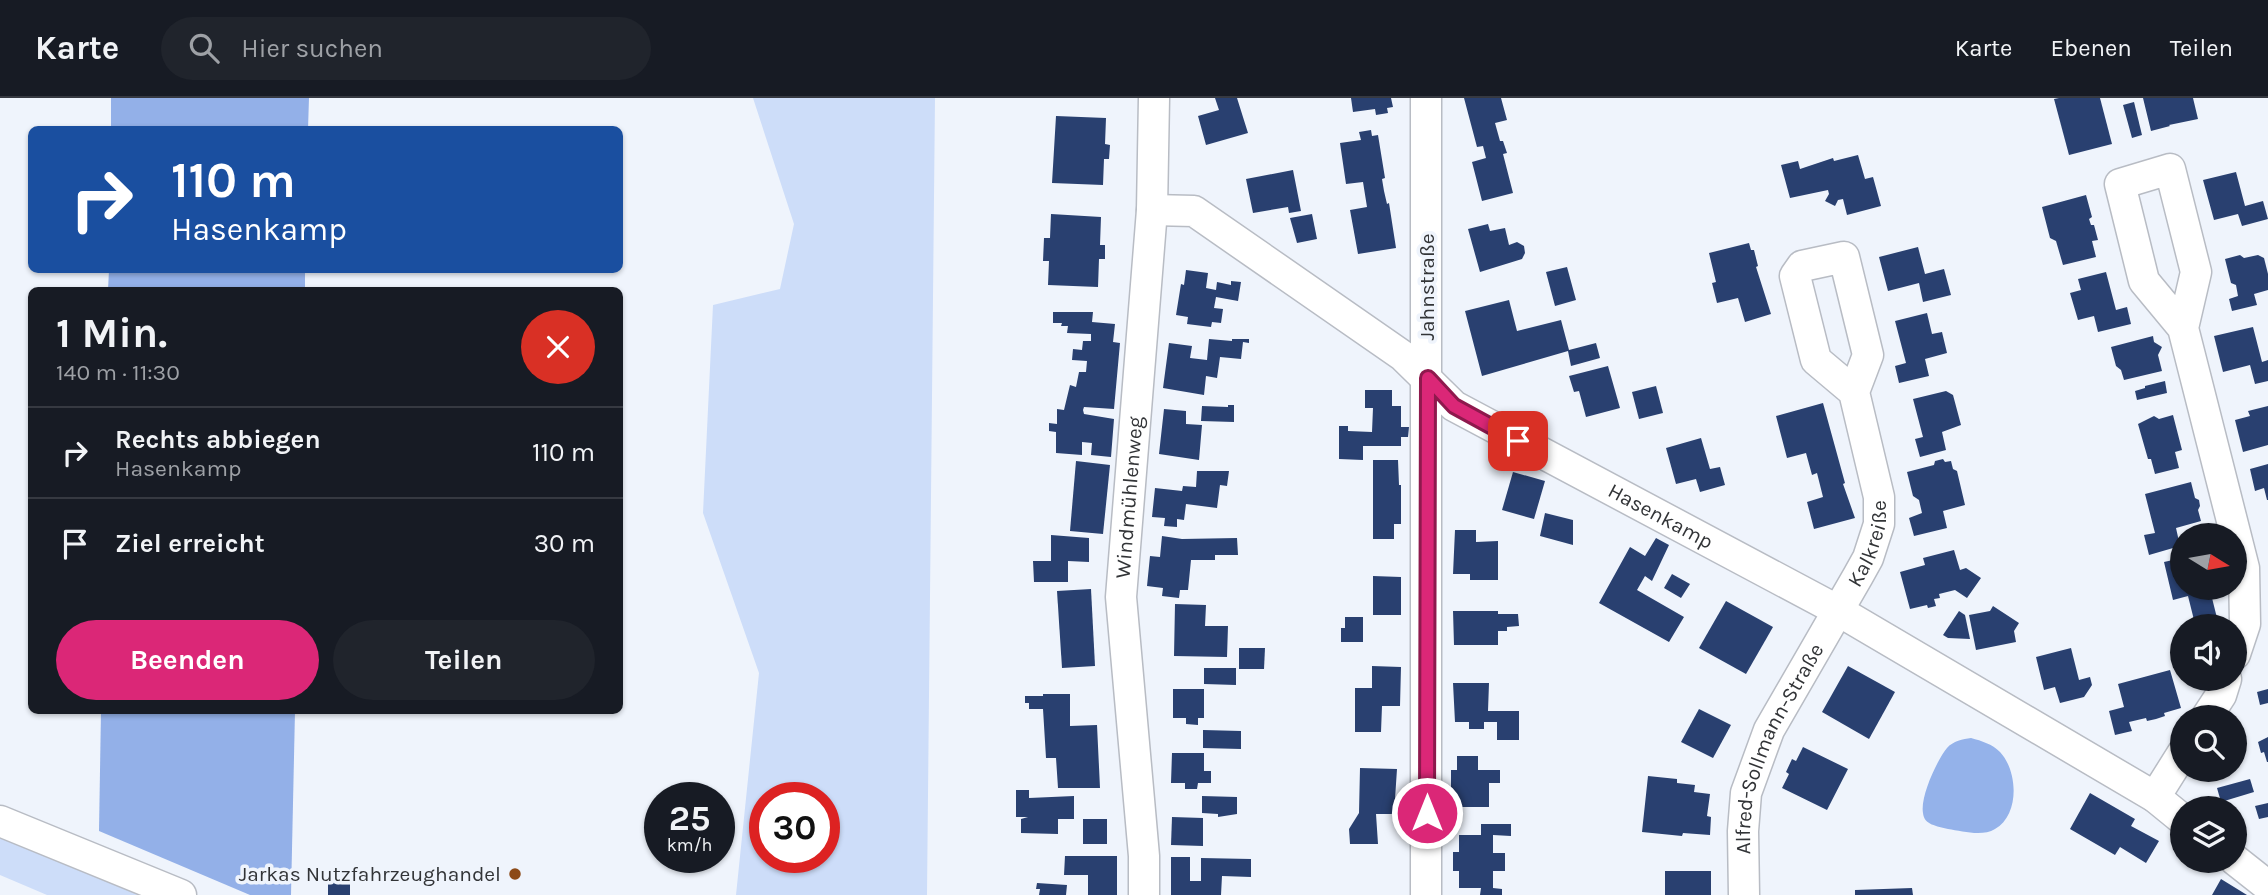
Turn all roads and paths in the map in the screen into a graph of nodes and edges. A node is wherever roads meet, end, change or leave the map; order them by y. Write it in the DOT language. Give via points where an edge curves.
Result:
graph roads {
  1 [pos="1154,98"];
  2 [pos="1426,98"];
  3 [pos="1152,210"];
  4 [pos="2183,328"];
  5 [pos="1428,378"];
  6 [pos="1854,391"];
  7 [pos="1837,610"];
  8 [pos="2245,614"];
  9 [pos="2170,773"];
  10 [pos="2155,797"];
  11 [pos="2170,809"];
  12 [pos="0,821"];
  13 [pos="2247,869"];
  14 [pos="2268,886"];
  15 [pos="181,895"];
  16 [pos="1144,895"];
  17 [pos="1426,895"];
  18 [pos="1744,895"];
  1 -- 3 [label="street, Windmühlenweg"];
  2 -- 5 [label="street, Jahnstraße"];
  3 -- 5 [label="street, Hasenkamp" via="1194,211"];
  3 -- 16 [label="street, Windmühlenweg" via="1121,597"];
  4 -- 4 [label="street" via="2196,272 2170,169 2120,184 2144,281"];
  4 -- 8 [label="street" via="2244,568"];
  5 -- 7 [label="street, Hasenkamp" via="1454,406"];
  5 -- 17 [label="street, Jahnstraße"];
  6 -- 7 [label="street, Kalkreiße" via="1879,497 1879,524 1868,558"];
  7 -- 10 [label="street, Hasenkamp"];
  7 -- 18 [label="street, Alfred-Sollmann-Straße" via="1769,730 1746,793"];
  9 -- 10 [label="street"];
  10 -- 11 [label="street, Hasenkamp"];
  12 -- 15 [label="street"];
  13 -- 14 [label="street"];
}
